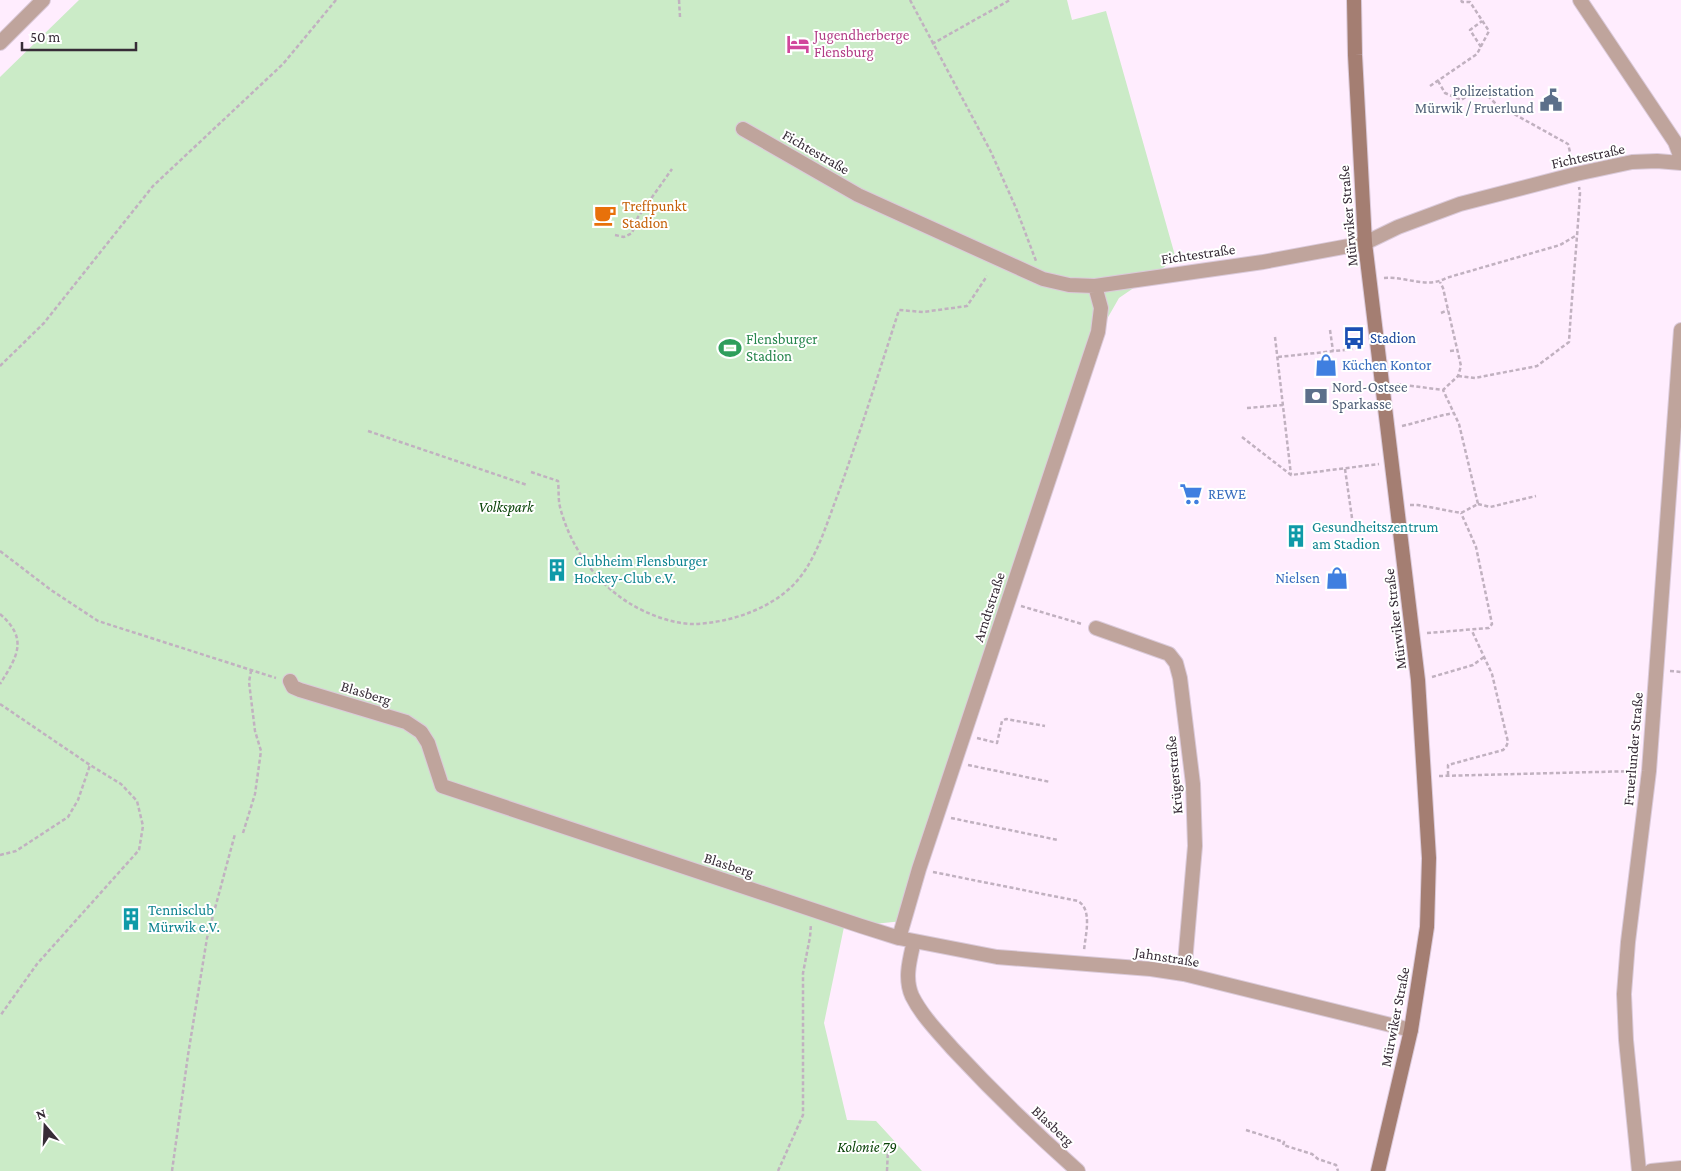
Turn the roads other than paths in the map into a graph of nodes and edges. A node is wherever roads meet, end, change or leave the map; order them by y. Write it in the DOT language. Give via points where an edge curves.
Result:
graph roads {
  1 [pos="43,0"];
  2 [pos="1354,0"];
  3 [pos="1580,0"];
  4 [pos="0,43"];
  5 [pos="742,129"];
  6 [pos="1681,158"];
  7 [pos="1681,163"];
  8 [pos="1365,243"];
  9 [pos="1095,286"];
  10 [pos="1681,330"];
  11 [pos="1096,628"];
  12 [pos="290,681"];
  13 [pos="899,938"];
  14 [pos="914,941"];
  15 [pos="1184,974"];
  16 [pos="1411,1030"];
  17 [pos="1681,1168"];
  18 [pos="1078,1171"];
  19 [pos="1378,1171"];
  20 [pos="1640,1171"];
  21 [pos="1651,1171"];
  1 -- 4 [label="street"];
  2 -- 8 [label="main road, Mürwiker Straße"];
  3 -- 6 [label="street" via="1675,142"];
  5 -- 9 [label="street, Fichtestraße" via="858,195 1043,278 1069,285"];
  7 -- 8 [label="street, Fichtestraße" via="1632,162 1576,174 1460,204"];
  8 -- 9 [label="street, Fichtestraße" via="1262,262"];
  8 -- 16 [label="main road, Mürwiker Straße" via="1413,634 1425,776 1429,858 1427,927"];
  9 -- 13 [label="street, Arndtstraße" via="1101,308 1098,332 919,869"];
  10 -- 20 [label="street, Fruerlunder Straße" via="1649,771 1624,994"];
  11 -- 15 [label="street, Krügerstraße" via="1169,654 1176,663 1180,678 1193,784 1196,846"];
  12 -- 13 [label="street, Blasberg" via="300,690 406,722 421,732 428,743 442,786"];
  13 -- 14 [label="street, Blasberg"];
  14 -- 15 [label="street, Jahnstraße" via="997,957"];
  14 -- 18 [label="street, Blasberg" via="907,971 912,995 926,1018 984,1081"];
  15 -- 16 [label="street, Jahnstraße"];
  16 -- 19 [label="main road, Mürwiker Straße"];
  17 -- 21 [label="street"];
}
